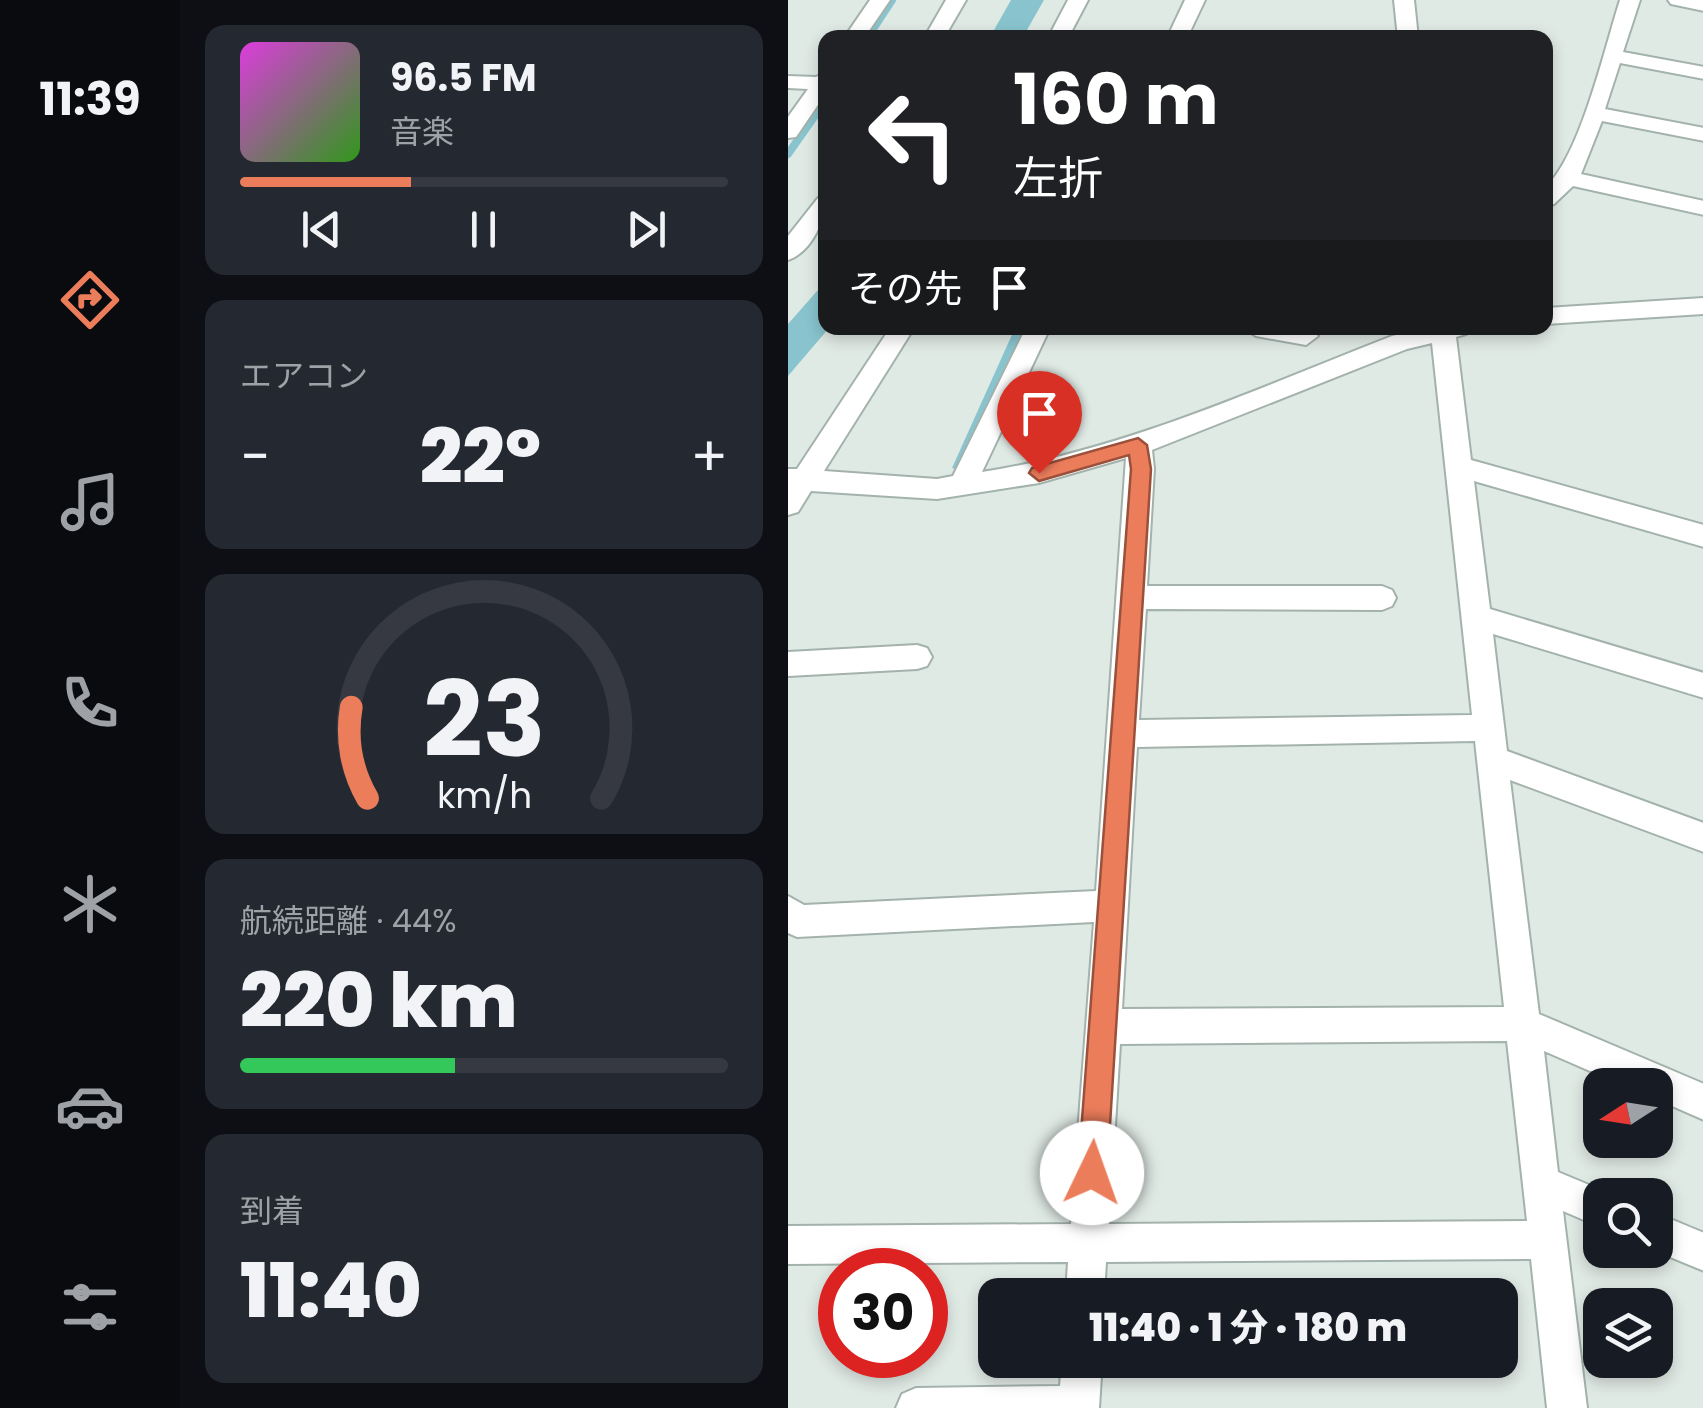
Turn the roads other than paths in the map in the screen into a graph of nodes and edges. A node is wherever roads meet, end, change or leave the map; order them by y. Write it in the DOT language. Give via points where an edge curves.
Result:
graph roads {
  1 [pos="871,0"];
  2 [pos="880,0"];
  3 [pos="956,0"];
  4 [pos="1078,0"];
  5 [pos="1195,0"];
  6 [pos="1404,0"];
  7 [pos="1630,0"];
  8 [pos="1678,0"];
  9 [pos="1704,4"];
  10 [pos="859,30"];
  11 [pos="939,30"];
  12 [pos="1062,30"];
  13 [pos="1181,30"];
  14 [pos="1407,30"];
  15 [pos="1612,56"];
  16 [pos="1704,72"];
  17 [pos="818,81"];
  18 [pos="788,82"];
  19 [pos="818,88"];
  20 [pos="1593,113"];
  21 [pos="791,122"];
  22 [pos="1704,135"];
  23 [pos="1568,178"];
  24 [pos="1553,192"];
  25 [pos="1704,208"];
  26 [pos="818,213"];
  27 [pos="788,252"];
  28 [pos="1704,306"];
  29 [pos="1553,316"];
  30 [pos="897,335"];
  31 [pos="1035,335"];
  32 [pos="1300,335"];
  33 [pos="1424,335"];
  34 [pos="1448,335"];
  35 [pos="1306,336"];
  36 [pos="1138,445"];
  37 [pos="1458,467"];
  38 [pos="796,479"];
  39 [pos="962,486"];
  40 [pos="788,505"];
  41 [pos="1704,536"];
  42 [pos="1132,598"];
  43 [pos="1382,598"];
  44 [pos="1476,618"];
  45 [pos="917,657"];
  46 [pos="788,664"];
  47 [pos="1704,686"];
  48 [pos="1122,734"];
  49 [pos="1490,743"];
  50 [pos="1704,838"];
  51 [pos="1110,906"];
  52 [pos="788,912"];
  53 [pos="1522,1024"];
  54 [pos="1101,1027"];
  55 [pos="1704,1102"];
  56 [pos="1541,1183"];
  57 [pos="1583,1201"];
  58 [pos="1673,1239"];
  59 [pos="1547,1240"];
  60 [pos="788,1245"];
  61 [pos="1088,1246"];
  62 [pos="1704,1252"];
  63 [pos="1087,1278"];
  64 [pos="1081,1378"];
  65 [pos="1079,1407"];
  66 [pos="916,1408"];
  67 [pos="1567,1408"];
  1 -- 2 [label="street"];
  2 -- 10 [label="street"];
  3 -- 11 [label="street"];
  4 -- 12 [label="street"];
  5 -- 13 [label="street"];
  6 -- 14 [label="street"];
  7 -- 15 [label="street"];
  8 -- 9 [label="street"];
  15 -- 16 [label="street"];
  15 -- 20 [label="street"];
  17 -- 18 [label="street"];
  19 -- 21 [label="street"];
  20 -- 22 [label="street"];
  20 -- 23 [label="street"];
  23 -- 24 [label="street"];
  23 -- 25 [label="street"];
  26 -- 27 [label="street"];
  28 -- 29 [label="street"];
  30 -- 38 [label="street"];
  31 -- 39 [label="street"];
  32 -- 35 [label="street"];
  33 -- 36 [label="street"];
  34 -- 37 [label="street"];
  36 -- 39 [label="street"];
  36 -- 42 [label="street"];
  37 -- 41 [label="street"];
  37 -- 44 [label="street"];
  38 -- 39 [label="street" via="863,487"];
  38 -- 40 [label="street"];
  42 -- 43 [label="street"];
  42 -- 48 [label="street"];
  44 -- 47 [label="street"];
  44 -- 49 [label="street"];
  45 -- 46 [label="street"];
  48 -- 49 [label="street"];
  48 -- 51 [label="street"];
  49 -- 50 [label="street"];
  49 -- 53 [label="street"];
  51 -- 52 [label="street" via="796,921"];
  51 -- 54 [label="street"];
  53 -- 54 [label="street"];
  53 -- 55 [label="street"];
  53 -- 56 [label="street"];
  54 -- 61 [label="street"];
  56 -- 57 [label="street"];
  56 -- 59 [label="street"];
  58 -- 62 [label="street"];
  59 -- 61 [label="street"];
  59 -- 67 [label="street"];
  60 -- 61 [label="street"];
  61 -- 63 [label="street"];
  64 -- 65 [label="street"];
  65 -- 66 [label="street"];
}
